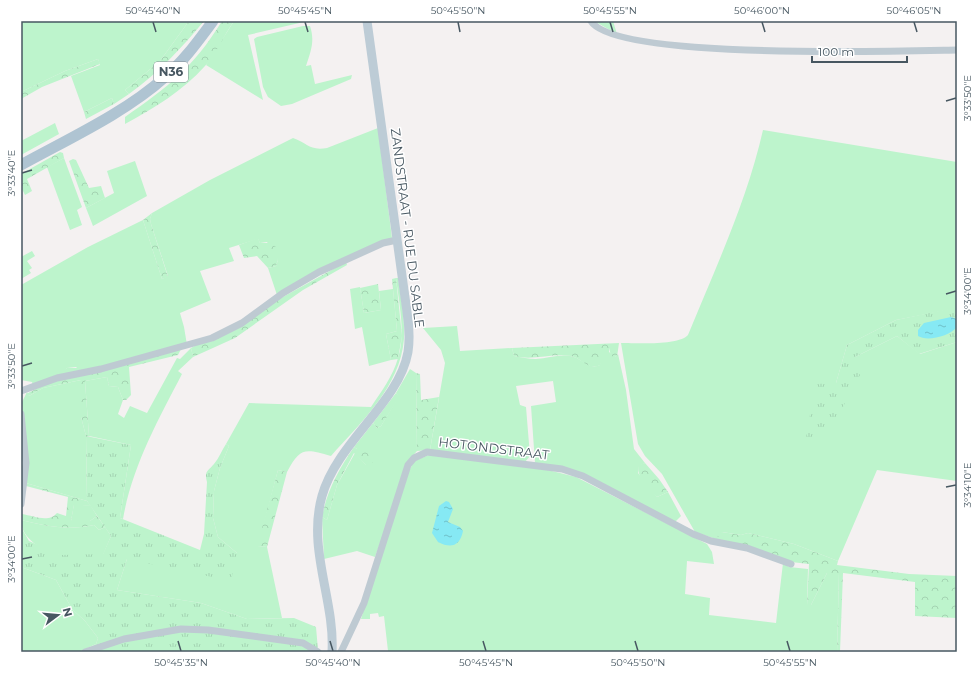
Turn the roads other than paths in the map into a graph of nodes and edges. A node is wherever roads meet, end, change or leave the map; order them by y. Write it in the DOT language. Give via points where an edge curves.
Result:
graph roads {
  1 [pos="213,21"];
  2 [pos="368,21"];
  3 [pos="591,21"];
  4 [pos="957,50"];
  5 [pos="21,165"];
  6 [pos="397,240"];
  7 [pos="21,391"];
  8 [pos="21,414"];
  9 [pos="21,504"];
  10 [pos="791,564"];
  11 [pos="85,652"];
  12 [pos="318,652"];
  13 [pos="332,652"];
  14 [pos="341,652"];
  1 -- 5 [label="main road, N36" via="179,64 150,89 117,111"];
  2 -- 6 [label="main road, ZANDSTRAAT - RUE DU SABLE"];
  3 -- 4 [label="street" via="604,31 636,39 718,50"];
  6 -- 7 [label="street" via="383,243 315,275 283,292 242,322 212,338 101,370 57,378"];
  6 -- 13 [label="main road, ZANDSTRAAT - RUE DU SABLE" via="408,326 408,348 404,366 382,402 336,463 326,482 318,511 317,536 331,624"];
  8 -- 9 [label="street" via="26,463"];
  10 -- 14 [label="street, HOTONDSTRAAT" via="747,548 711,541 693,534 582,476 562,469 427,452 414,458 408,465 364,603"];
  11 -- 12 [label="street" via="124,639 181,629 208,630 303,643"];
}
